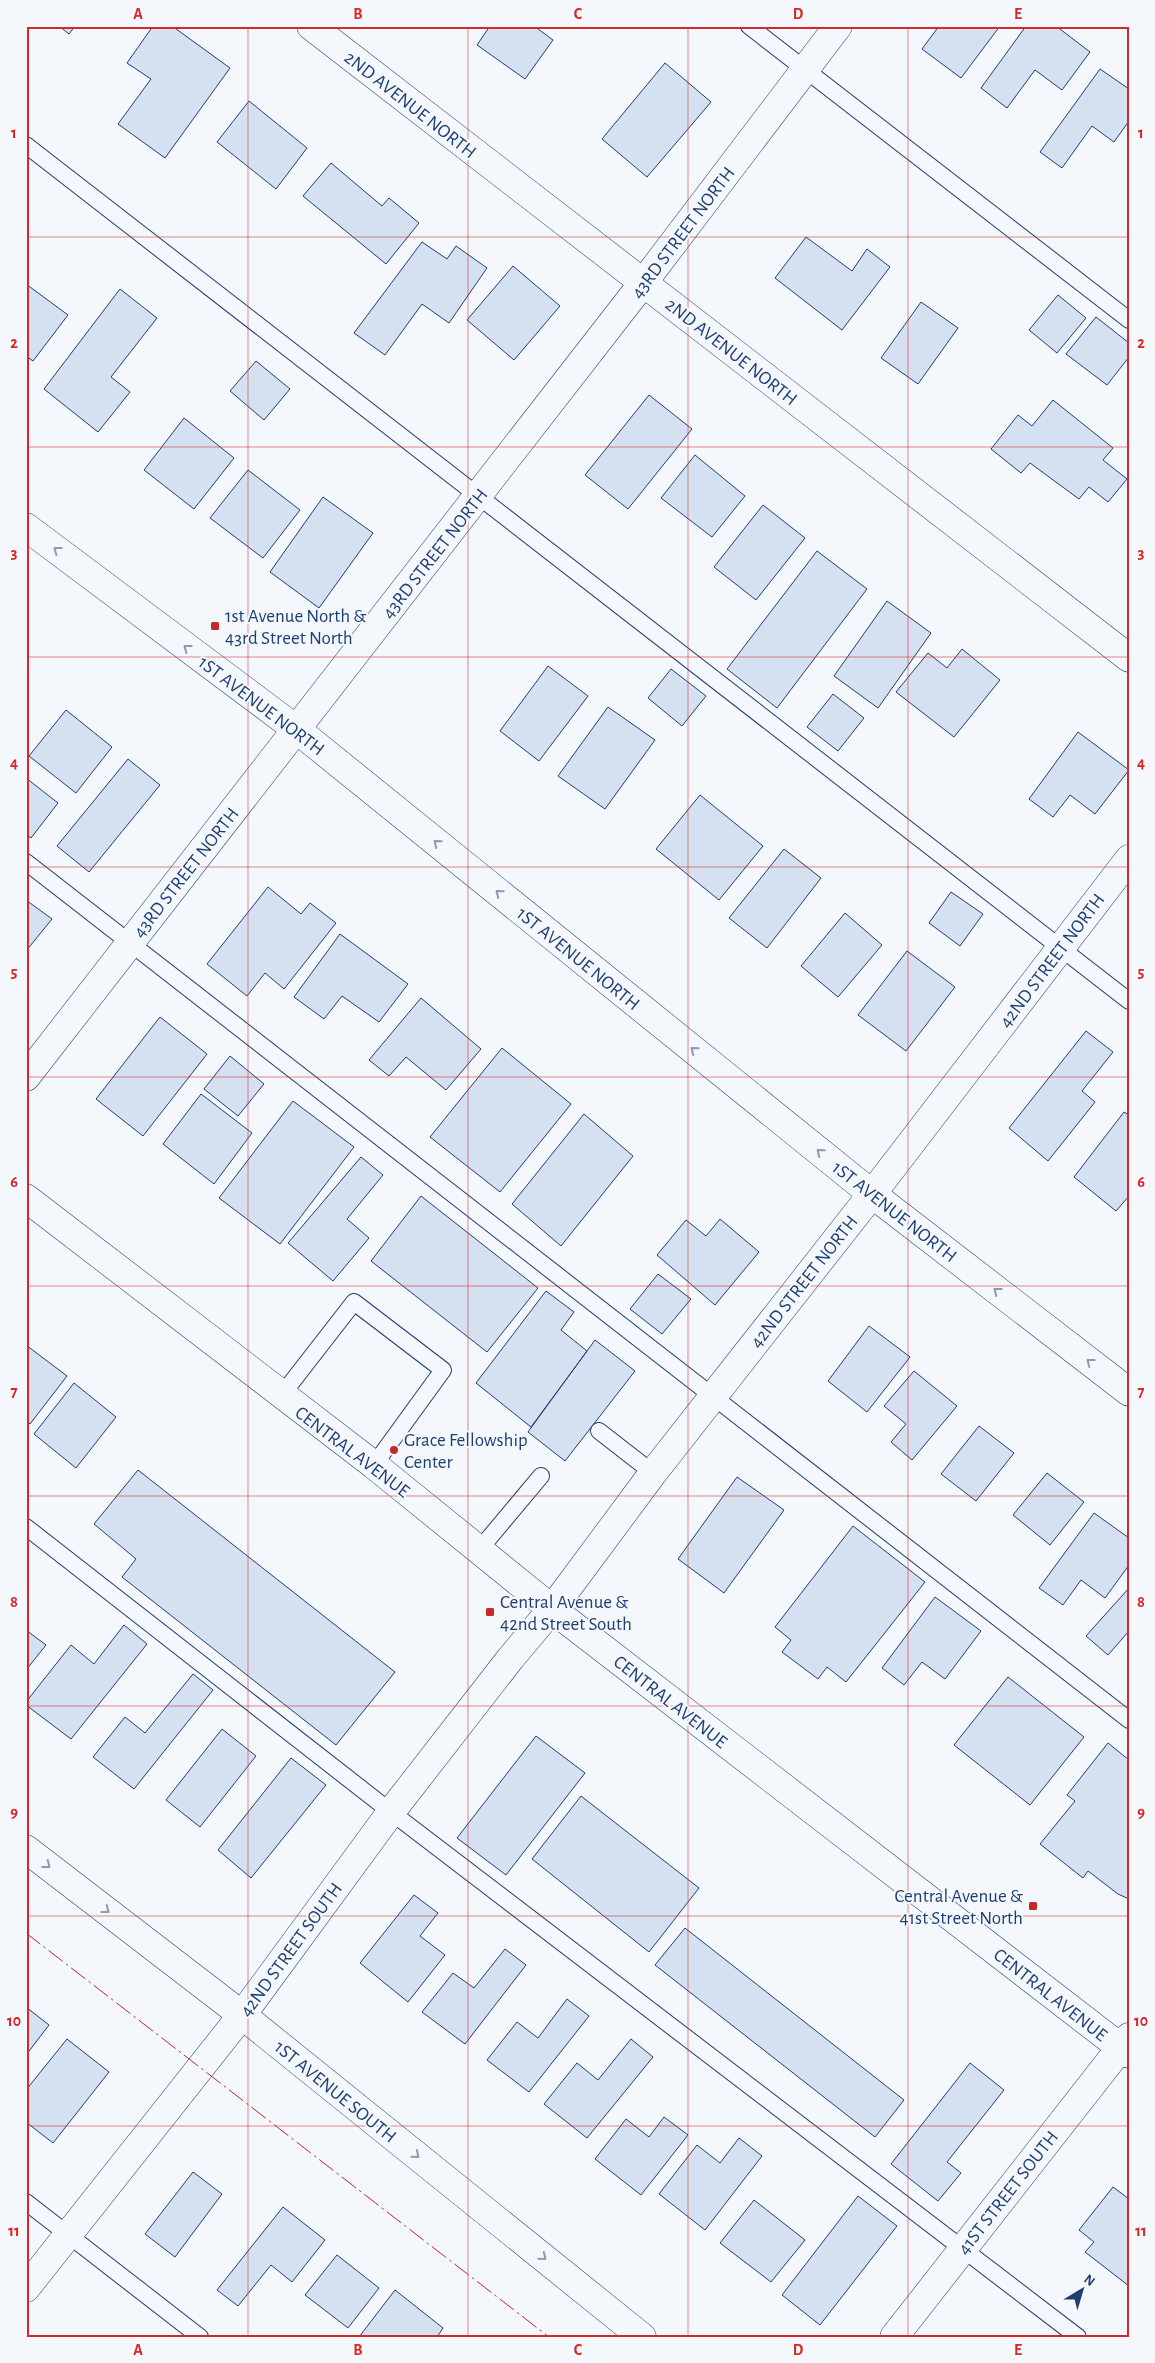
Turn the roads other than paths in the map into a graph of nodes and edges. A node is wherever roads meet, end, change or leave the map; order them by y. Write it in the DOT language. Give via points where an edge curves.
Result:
graph roads {
  1 [pos="311,26"];
  2 [pos="749,26"];
  3 [pos="838,26"];
  4 [pos="805,70"];
  5 [pos="26,145"];
  6 [pos="643,283"];
  7 [pos="1129,320"];
  8 [pos="477,496"];
  9 [pos="26,527"];
  10 [pos="1129,658"];
  11 [pos="296,730"];
  12 [pos="1129,859"];
  13 [pos="26,862"];
  14 [pos="130,943"];
  15 [pos="1060,948"];
  16 [pos="1129,1001"];
  17 [pos="26,1077"];
  18 [pos="872,1194"];
  19 [pos="26,1198"];
  20 [pos="1129,1392"];
  21 [pos="281,1396"];
  22 [pos="713,1397"];
  23 [pos="599,1431"];
  24 [pos="374,1465"];
  25 [pos="654,1473"];
  26 [pos="541,1476"];
  27 [pos="26,1526"];
  28 [pos="479,1550"];
  29 [pos="552,1609"];
  30 [pos="1129,1720"];
  31 [pos="391,1812"];
  32 [pos="26,1848"];
  33 [pos="242,2015"];
  34 [pos="1126,2046"];
  35 [pos="26,2202"];
  36 [pos="69,2234"];
  37 [pos="964,2248"];
  38 [pos="26,2288"];
  39 [pos="200,2337"];
  40 [pos="642,2337"];
  41 [pos="894,2337"];
  42 [pos="1078,2337"];
  1 -- 6 [label="street, 2ND AVENUE NORTH"];
  2 -- 4 [label="lane"];
  3 -- 4 [label="street, 43RD STREET NORTH"];
  4 -- 6 [label="street, 43RD STREET NORTH"];
  4 -- 7 [label="lane"];
  5 -- 8 [label="lane"];
  6 -- 8 [label="street, 43RD STREET NORTH"];
  6 -- 10 [label="street, 2ND AVENUE NORTH"];
  8 -- 11 [label="street, 43RD STREET NORTH"];
  8 -- 15 [label="lane"];
  11 -- 9 [label="street, 1ST AVENUE NORTH, one-way"];
  11 -- 14 [label="street, 43RD STREET NORTH"];
  18 -- 11 [label="street, 1ST AVENUE NORTH, one-way"];
  12 -- 15 [label="street, 42ND STREET NORTH"];
  13 -- 14 [label="lane"];
  14 -- 17 [label="street, 43RD STREET NORTH"];
  14 -- 22 [label="lane"];
  15 -- 16 [label="lane"];
  15 -- 18 [label="street, 42ND STREET NORTH"];
  20 -- 18 [label="street, 1ST AVENUE NORTH, one-way"];
  18 -- 22 [label="street, 42ND STREET NORTH"];
  19 -- 21 [label="street, CENTRAL AVENUE"];
  21 -- 24 [label="street, CENTRAL AVENUE"];
  21 -- 24 [label="lane" via="354,1302 443,1370"];
  22 -- 25 [label="street, 42ND STREET NORTH"];
  22 -- 30 [label="lane"];
  23 -- 25 [label="lane"];
  24 -- 28 [label="street, CENTRAL AVENUE"];
  25 -- 29 [label="street, 42ND STREET NORTH"];
  26 -- 28 [label="lane"];
  27 -- 31 [label="lane"];
  28 -- 29 [label="street, CENTRAL AVENUE"];
  29 -- 31 [label="street, 42ND STREET SOUTH"];
  29 -- 34 [label="street, CENTRAL AVENUE"];
  31 -- 33 [label="street, 42ND STREET SOUTH"];
  31 -- 37 [label="lane"];
  32 -- 33 [label="street, 1ST AVENUE SOUTH, one-way"];
  33 -- 36 [label="street, 42ND STREET SOUTH"];
  33 -- 40 [label="street, 1ST AVENUE SOUTH, one-way"];
  34 -- 37 [label="street, 41ST STREET SOUTH"];
  35 -- 36 [label="lane"];
  36 -- 38 [label="street, 42ND STREET SOUTH"];
  36 -- 39 [label="lane"];
  37 -- 41 [label="street, 41ST STREET SOUTH"];
  37 -- 42 [label="lane"];
}
